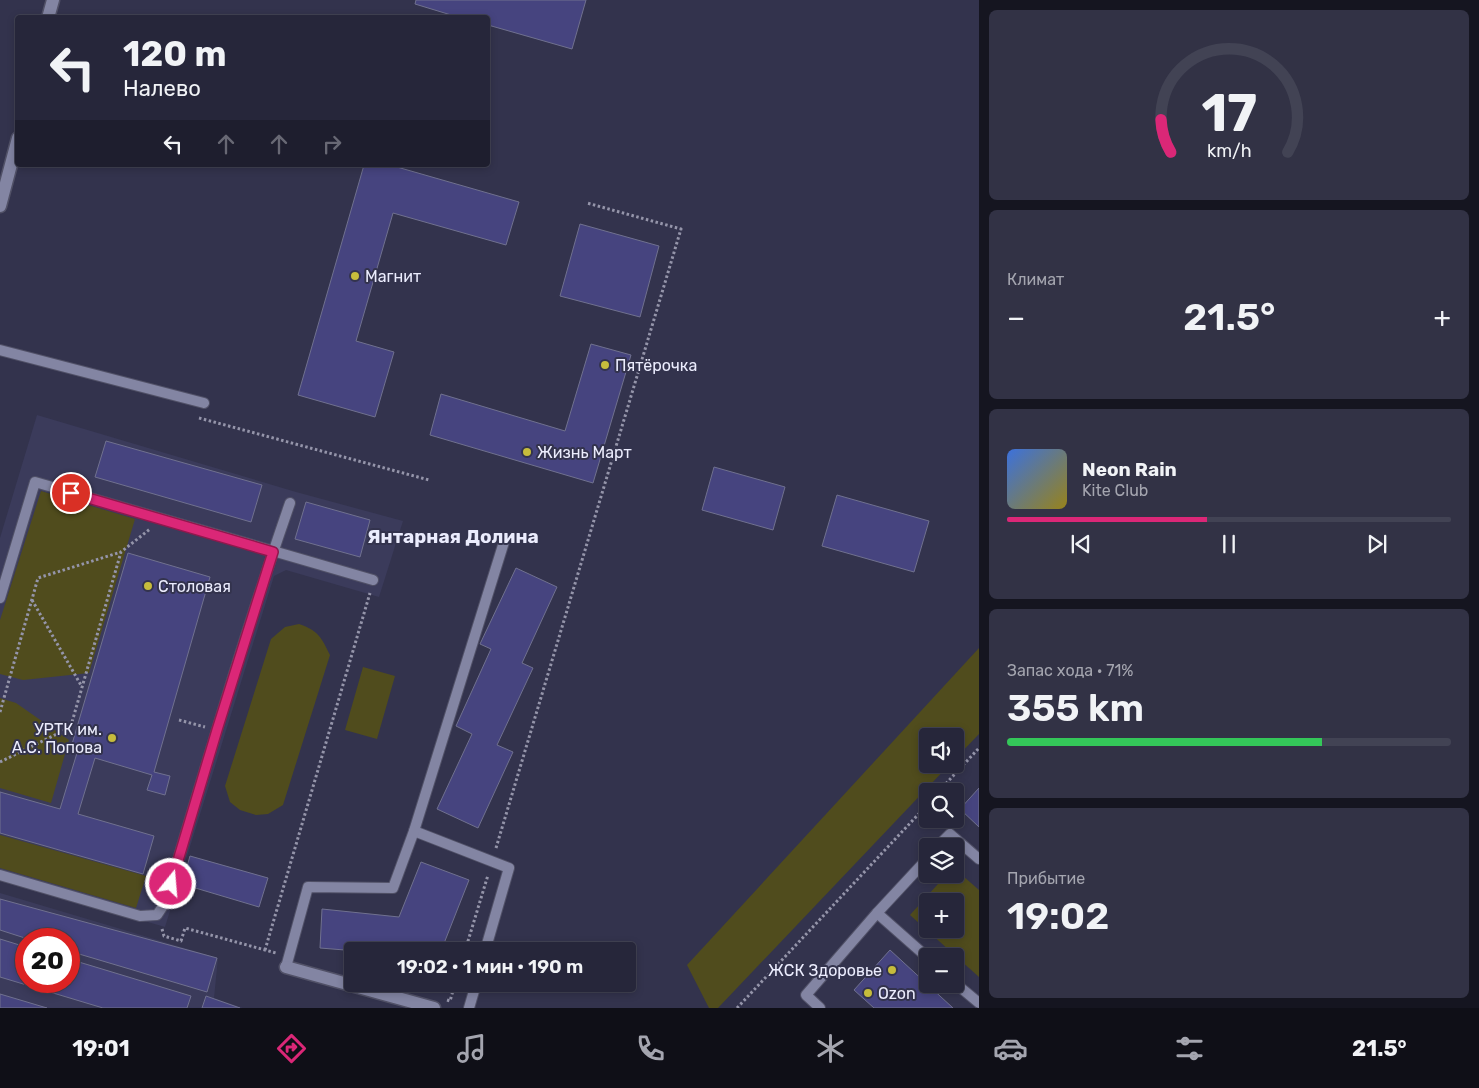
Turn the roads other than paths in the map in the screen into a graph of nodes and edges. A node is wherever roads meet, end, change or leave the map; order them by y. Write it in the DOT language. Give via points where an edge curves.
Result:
graph roads {
  1 [pos="53,0"];
  2 [pos="49,15"];
  3 [pos="15,149"];
  4 [pos="0,206"];
  5 [pos="0,350"];
  6 [pos="204,403"];
  7 [pos="290,502"];
  8 [pos="504,542"];
  9 [pos="273,552"];
  10 [pos="373,580"];
  11 [pos="0,598"];
  12 [pos="414,831"];
  13 [pos="964,846"];
  14 [pos="979,859"];
  15 [pos="919,868"];
  16 [pos="0,875"];
  17 [pos="877,913"];
  18 [pos="488,942"];
  19 [pos="919,950"];
  20 [pos="287,962"];
  21 [pos="964,990"];
  22 [pos="474,992"];
  23 [pos="979,1003"];
  24 [pos="434,1008"];
  25 [pos="469,1008"];
  26 [pos="820,1008"];
  1 -- 2 [label="street"];
  3 -- 4 [label="street"];
  5 -- 6 [label="lane"];
  7 -- 9 [label="lane"];
  8 -- 12 [label="lane"];
  9 -- 10 [label="lane"];
  9 -- 11 [label="lane" via="35,482"];
  9 -- 16 [label="lane" via="165,903 157,915 140,916"];
  12 -- 18 [label="lane" via="509,868"];
  12 -- 20 [label="lane" via="393,888 308,887"];
  13 -- 14 [label="lane"];
  15 -- 17 [label="lane"];
  17 -- 19 [label="lane"];
  17 -- 26 [label="lane" via="806,995"];
  20 -- 24 [label="street"];
  21 -- 23 [label="lane"];
  22 -- 25 [label="lane"];
}
